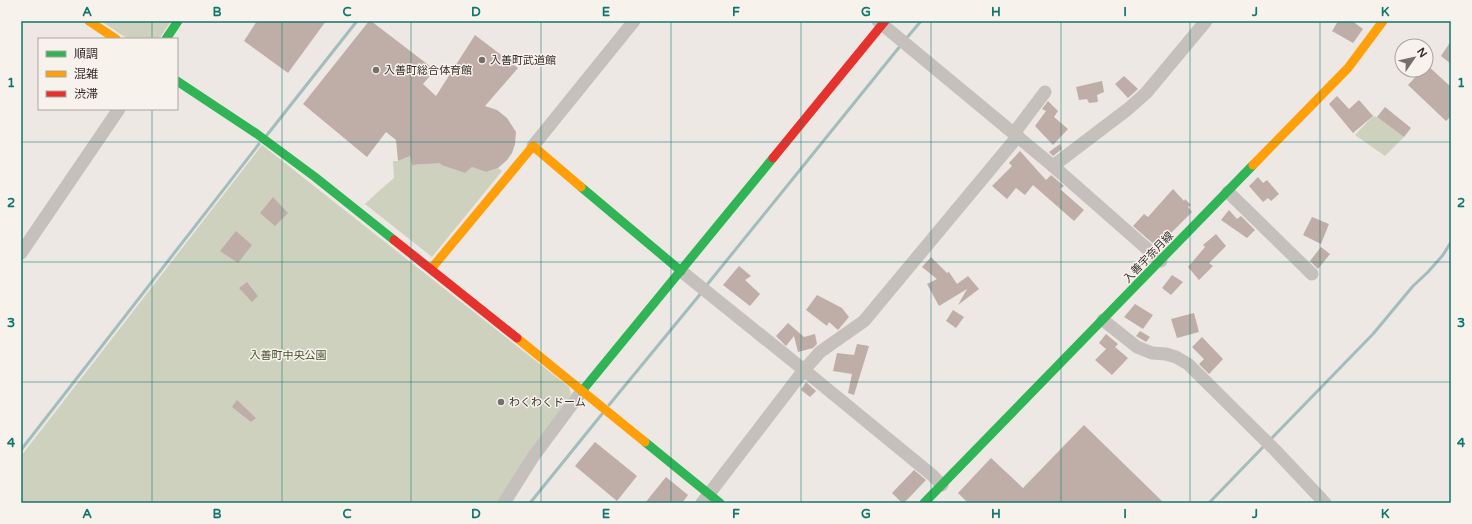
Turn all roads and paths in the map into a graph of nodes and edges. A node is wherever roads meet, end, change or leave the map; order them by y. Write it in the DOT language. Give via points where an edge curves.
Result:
graph roads {
  1 [pos="89,21"];
  2 [pos="178,21"];
  3 [pos="634,21"];
  4 [pos="1206,21"];
  5 [pos="1383,21"];
  6 [pos="882,22"];
  7 [pos="114,38"];
  8 [pos="167,38"];
  9 [pos="178,81"];
  10 [pos="1045,92"];
  11 [pos="118,110"];
  12 [pos="1016,134"];
  13 [pos="533,146"];
  14 [pos="1053,166"];
  15 [pos="1228,192"];
  16 [pos="21,253"];
  17 [pos="1160,261"];
  18 [pos="431,269"];
  19 [pos="681,272"];
  20 [pos="1312,274"];
  21 [pos="1103,320"];
  22 [pos="804,370"];
  23 [pos="582,391"];
  24 [pos="942,485"];
  25 [pos="705,498"];
  26 [pos="504,503"];
  27 [pos="720,503"];
  28 [pos="924,503"];
  29 [pos="1325,503"];
  1 -- 7 [label="street"];
  2 -- 8 [label="street"];
  3 -- 13 [label="street"];
  4 -- 14 [label="street" via="1146,93"];
  5 -- 15 [label="street, 入善宇奈月線" via="1348,68"];
  6 -- 12 [label="street"];
  6 -- 19 [label="street"];
  9 -- 18 [label="street" via="315,177"];
  10 -- 12 [label="street"];
  11 -- 16 [label="street"];
  12 -- 14 [label="street"];
  12 -- 22 [label="street" via="864,321 820,352"];
  13 -- 18 [label="street"];
  13 -- 19 [label="street"];
  14 -- 17 [label="street"];
  15 -- 17 [label="street, 入善宇奈月線"];
  15 -- 20 [label="street"];
  17 -- 21 [label="street, 入善宇奈月線"];
  18 -- 23 [label="street"];
  19 -- 22 [label="street"];
  19 -- 23 [label="street"];
  21 -- 24 [label="street, 入善宇奈月線"];
  21 -- 29 [label="street" via="1137,347 1152,353 1176,357 1188,364"];
  22 -- 24 [label="street"];
  22 -- 25 [label="street"];
  23 -- 25 [label="street"];
  23 -- 26 [label="street" via="533,457"];
  24 -- 28 [label="street, 入善宇奈月線"];
  25 -- 27 [label="street"];
}
